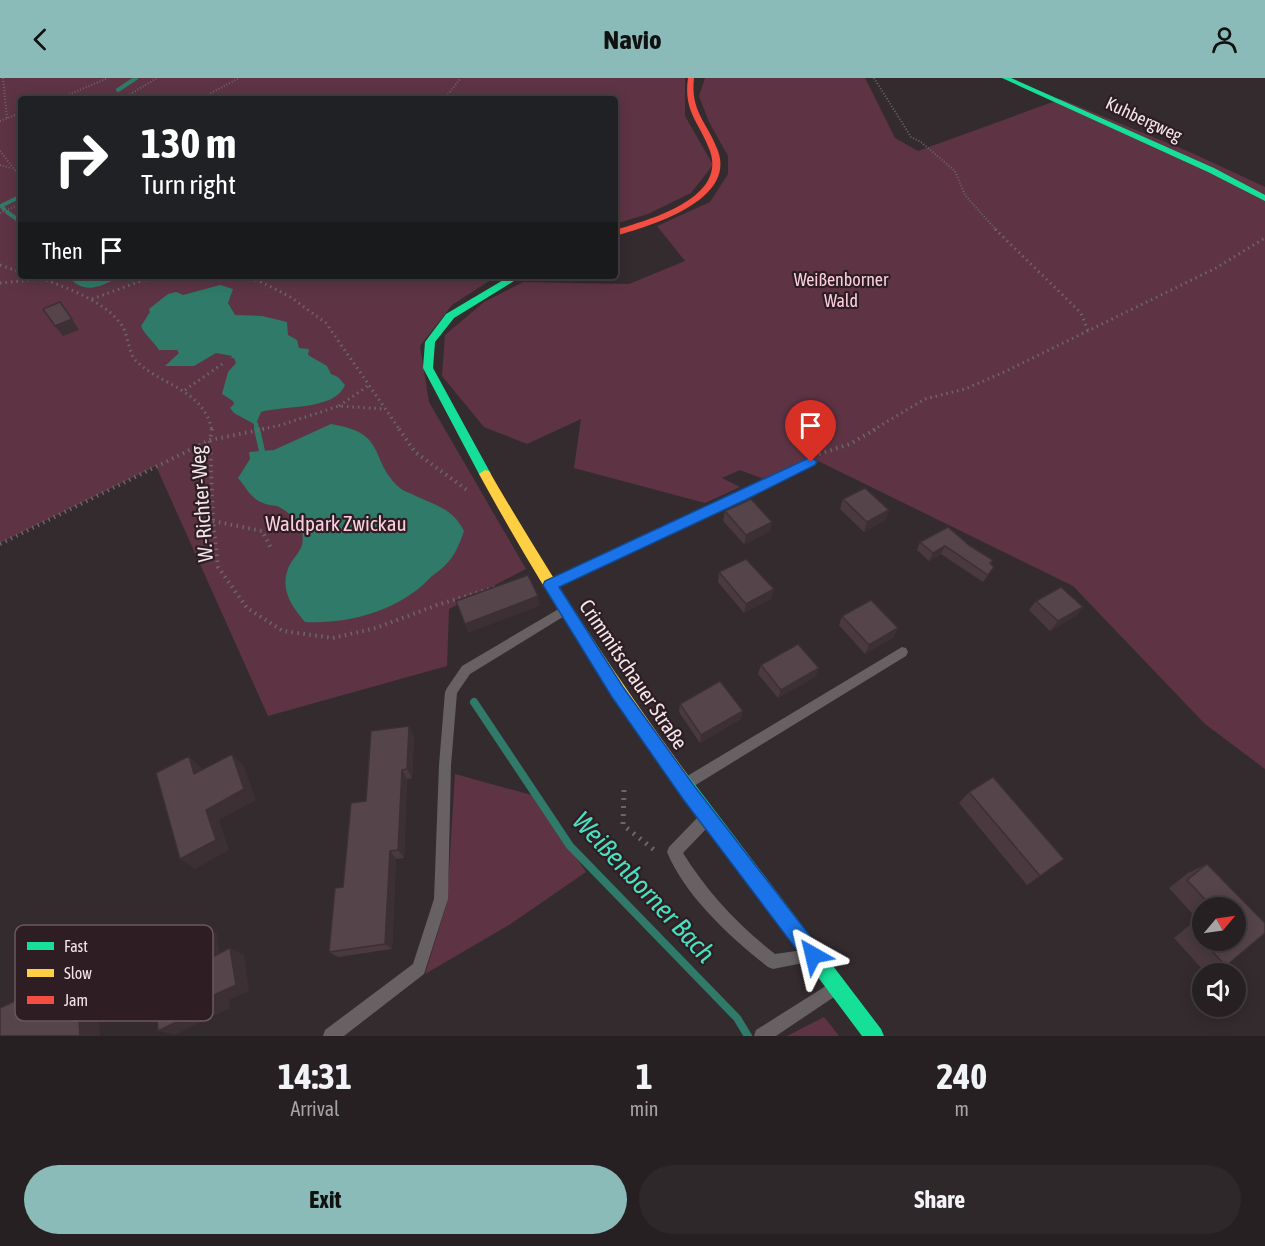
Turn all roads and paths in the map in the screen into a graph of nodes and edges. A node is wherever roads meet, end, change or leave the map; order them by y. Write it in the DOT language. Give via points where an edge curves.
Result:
graph roads {
  1 [pos="3,78"];
  2 [pos="108,78"];
  3 [pos="157,78"];
  4 [pos="238,78"];
  5 [pos="461,78"];
  6 [pos="691,78"];
  7 [pos="874,78"];
  8 [pos="1005,78"];
  9 [pos="65,96"];
  10 [pos="127,96"];
  11 [pos="205,96"];
  12 [pos="446,96"];
  13 [pos="18,114"];
  14 [pos="7,118"];
  15 [pos="0,121"];
  16 [pos="0,151"];
  17 [pos="0,165"];
  18 [pos="11,168"];
  19 [pos="18,175"];
  20 [pos="1265,198"];
  21 [pos="18,205"];
  22 [pos="0,213"];
  23 [pos="618,232"];
  24 [pos="1265,238"];
  25 [pos="0,265"];
  26 [pos="18,271"];
  27 [pos="45,279"];
  28 [pos="147,279"];
  29 [pos="251,279"];
  30 [pos="512,279"];
  31 [pos="48,280"];
  32 [pos="0,283"];
  33 [pos="91,299"];
  34 [pos="1088,331"];
  35 [pos="225,362"];
  36 [pos="369,385"];
  37 [pos="185,390"];
  38 [pos="339,406"];
  39 [pos="384,409"];
  40 [pos="210,440"];
  41 [pos="811,459"];
  42 [pos="469,491"];
  43 [pos="213,521"];
  44 [pos="0,544"];
  45 [pos="271,549"];
  46 [pos="500,585"];
  47 [pos="550,585"];
  48 [pos="565,611"];
  49 [pos="902,652"];
  50 [pos="684,785"];
  51 [pos="624,790"];
  52 [pos="708,818"];
  53 [pos="665,859"];
  54 [pos="813,955"];
  55 [pos="837,987"];
  56 [pos="331,1036"];
  57 [pos="762,1036"];
  58 [pos="874,1036"];
  1 -- 14 [label="path"];
  2 -- 9 [label="path"];
  3 -- 10 [label="path"];
  4 -- 11 [label="path"];
  5 -- 12 [label="path"];
  6 -- 23 [label="main road" via="687,91 693,114 720,168 716,179 688,204"];
  7 -- 34 [label="path" via="911,137 955,171 965,195 981,215 1081,313"];
  8 -- 20 [label="main road, Kuhbergweg"];
  13 -- 14 [label="path"];
  14 -- 15 [label="path"];
  16 -- 18 [label="path"];
  17 -- 18 [label="path"];
  18 -- 19 [label="path"];
  21 -- 22 [label="path"];
  24 -- 34 [label="path" via="1216,268"];
  25 -- 26 [label="path"];
  27 -- 31 [label="path, W.-Richter-Weg"];
  28 -- 33 [label="path"];
  29 -- 36 [label="path" via="289,296 326,323"];
  30 -- 47 [label="main road, Crimmitschauer Straße" via="450,316 430,342 428,368"];
  31 -- 32 [label="path"];
  31 -- 33 [label="path, W.-Richter-Weg"];
  33 -- 37 [label="path, W.-Richter-Weg" via="121,323 134,359 156,376"];
  34 -- 41 [label="path" via="965,389 925,399 850,444"];
  35 -- 37 [label="path"];
  36 -- 38 [label="path"];
  36 -- 39 [label="path"];
  37 -- 40 [label="path, W.-Richter-Weg" via="198,403 212,428"];
  38 -- 39 [label="path"];
  38 -- 40 [label="path" via="281,425"];
  39 -- 42 [label="path" via="415,452"];
  40 -- 43 [label="path, W.-Richter-Weg"];
  40 -- 44 [label="path"];
  41 -- 47 [label="lane" via="740,497"];
  43 -- 45 [label="path" via="262,531"];
  43 -- 46 [label="path, W.-Richter-Weg" via="218,567 247,608 283,631 333,638 376,628"];
  47 -- 48 [label="main road, Crimmitschauer Straße"];
  48 -- 50 [label="main road, Crimmitschauer Straße"];
  48 -- 56 [label="lane" via="466,670 452,692 445,765 441,899 419,969"];
  49 -- 50 [label="lane"];
  50 -- 52 [label="main road, Crimmitschauer Straße"];
  51 -- 53 [label="path" via="623,825"];
  52 -- 54 [label="main road, Crimmitschauer Straße"];
  52 -- 54 [label="lane" via="674,852 690,879 737,934 773,962"];
  54 -- 55 [label="main road, Crimmitschauer Straße"];
  55 -- 57 [label="lane"];
  55 -- 58 [label="main road, Crimmitschauer Straße"];
}
